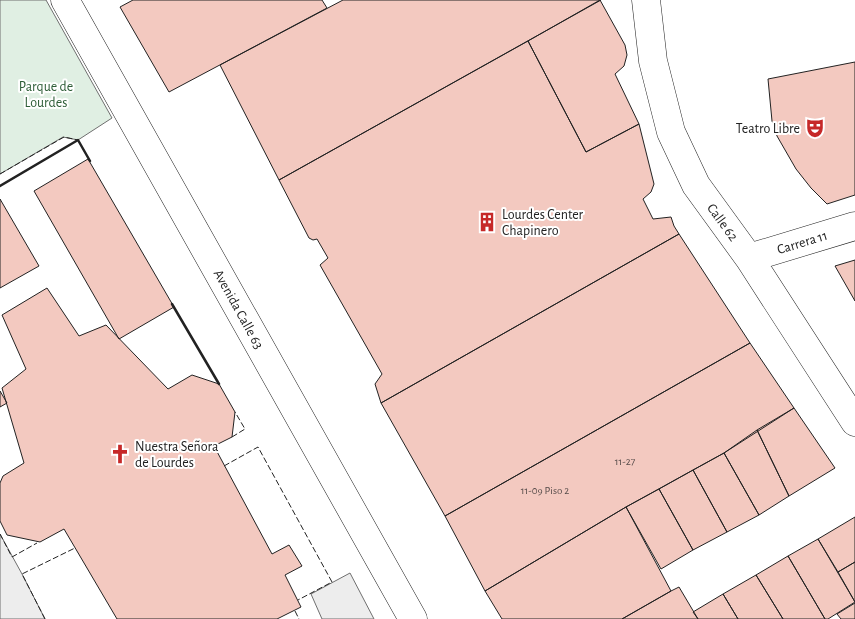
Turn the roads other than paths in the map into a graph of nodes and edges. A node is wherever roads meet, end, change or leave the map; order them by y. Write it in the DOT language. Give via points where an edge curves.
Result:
graph roads {
  1 [pos="65,0"];
  2 [pos="646,0"];
  3 [pos="855,226"];
  4 [pos="749,258"];
  5 [pos="855,422"];
  6 [pos="413,619"];
  1 -- 6 [label="street, Avenida Calle 63"];
  2 -- 4 [label="street, Calle 62" via="652,61 671,132 696,185"];
  3 -- 4 [label="street, Carrera 11"];
  4 -- 5 [label="street, Calle 62"];
}
